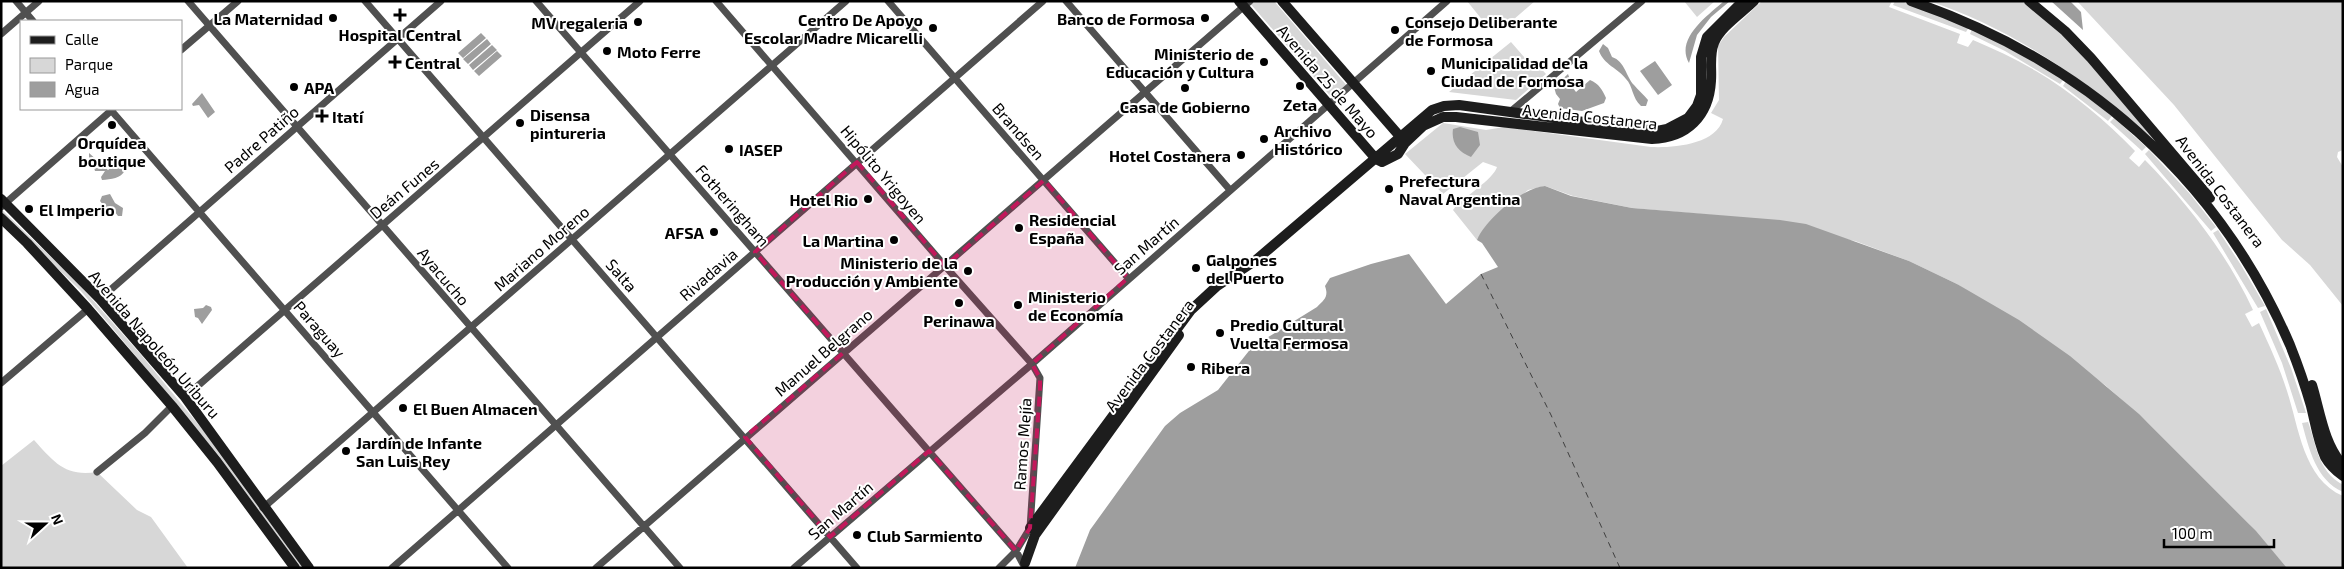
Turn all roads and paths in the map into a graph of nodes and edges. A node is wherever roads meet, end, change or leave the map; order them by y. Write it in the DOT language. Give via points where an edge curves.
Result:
graph roads {
  1 [pos="16,1"];
  2 [pos="39,1"];
  3 [pos="188,1"];
  4 [pos="238,1"];
  5 [pos="365,1"];
  6 [pos="441,1"];
  7 [pos="536,1"];
  8 [pos="640,1"];
  9 [pos="716,1"];
  10 [pos="846,1"];
  11 [pos="888,1"];
  12 [pos="1043,1"];
  13 [pos="1066,1"];
  14 [pos="1282,1"];
  15 [pos="1447,1"];
  16 [pos="1642,1"];
  17 [pos="1743,1"];
  18 [pos="1754,1"];
  19 [pos="1911,1"];
  20 [pos="2029,1"];
  21 [pos="1244,3"];
  22 [pos="26,13"];
  23 [pos="33,20"];
  24 [pos="209,26"];
  25 [pos="1,34"];
  26 [pos="397,39"];
  27 [pos="182,49"];
  28 [pos="581,53"];
  29 [pos="772,65"];
  30 [pos="955,78"];
  31 [pos="1353,83"];
  32 [pos="1146,93"];
  33 [pos="1328,104"];
  34 [pos="110,110"];
  35 [pos="112,110"];
  36 [pos="1509,117"];
  37 [pos="296,128"];
  38 [pos="485,137"];
  39 [pos="1403,140"];
  40 [pos="670,153"];
  41 [pos="1379,160"];
  42 [pos="857,162"];
  43 [pos="1044,180"];
  44 [pos="1230,190"];
  45 [pos="3,203"];
  46 [pos="198,212"];
  47 [pos="1,218"];
  48 [pos="382,224"];
  49 [pos="572,239"];
  50 [pos="755,252"];
  51 [pos="945,266"];
  52 [pos="1128,278"];
  53 [pos="100,299"];
  54 [pos="88,308"];
  55 [pos="285,309"];
  56 [pos="470,327"];
  57 [pos="656,337"];
  58 [pos="843,353"];
  59 [pos="1032,364"];
  60 [pos="1,383"];
  61 [pos="2309,387"];
  62 [pos="185,397"];
  63 [pos="172,406"];
  64 [pos="373,412"];
  65 [pos="555,424"];
  66 [pos="745,437"];
  67 [pos="929,451"];
  68 [pos="2343,465"];
  69 [pos="97,472"];
  70 [pos="2343,476"];
  71 [pos="264,506"];
  72 [pos="458,509"];
  73 [pos="254,514"];
  74 [pos="644,526"];
  75 [pos="1030,528"];
  76 [pos="830,537"];
  77 [pos="1016,551"];
  78 [pos="1024,566"];
  79 [pos="295,568"];
  80 [pos="309,568"];
  81 [pos="392,568"];
  82 [pos="508,568"];
  83 [pos="596,568"];
  84 [pos="680,568"];
  85 [pos="794,568"];
  86 [pos="857,568"];
  87 [pos="999,568"];
  1 -- 22 [label="street"];
  2 -- 22 [label="street"];
  3 -- 24 [label="street, Ayacucho"];
  4 -- 24 [label="street"];
  5 -- 26 [label="street, Salta"];
  6 -- 26 [label="street, Padre Patiño"];
  7 -- 28 [label="street, Fotheringham"];
  8 -- 28 [label="street, Deán Funes"];
  9 -- 29 [label="street, Hipólito Yrigoyen"];
  10 -- 29 [label="street, Mariano Moreno"];
  11 -- 30 [label="street, Brandsen"];
  12 -- 30 [label="street, Rivadavia"];
  13 -- 32 [label="street"];
  14 -- 31 [label="main road, Avenida 25 de Mayo"];
  15 -- 31 [label="street, San Martín"];
  16 -- 36 [label="street"];
  17 -- 36 [label="main road, Avenida Costanera" via="1707,38 1701,58 1701,95 1697,106 1679,125 1657,131"];
  18 -- 36 [label="main road, Avenida Costanera" via="1715,41 1707,103 1697,122 1682,133 1670,138 1652,139"];
  19 -- 61 [label="main road, Avenida Costanera" via="1975,26 2065,75 2114,112 2181,174 2217,217 2257,276"];
  20 -- 61 [label="main road, Avenida Costanera" via="2091,58 2234,228 2280,308 2295,341"];
  21 -- 32 [label="street, Manuel Belgrano"];
  21 -- 33 [label="main road, Avenida 25 de Mayo"];
  22 -- 23 [label="street"];
  22 -- 25 [label="street"];
  24 -- 27 [label="street"];
  24 -- 37 [label="street, Ayacucho"];
  26 -- 37 [label="street, Padre Patiño"];
  26 -- 38 [label="street, Salta"];
  28 -- 38 [label="street, Deán Funes"];
  28 -- 40 [label="street, Fotheringham"];
  29 -- 40 [label="street, Mariano Moreno"];
  29 -- 42 [label="street, Hipólito Yrigoyen"];
  30 -- 42 [label="street, Rivadavia"];
  30 -- 43 [label="street, Brandsen"];
  31 -- 33 [label="street, San Martín"];
  31 -- 39 [label="main road, Avenida 25 de Mayo"];
  32 -- 43 [label="street, Manuel Belgrano"];
  32 -- 44 [label="street"];
  33 -- 41 [label="main road, Avenida 25 de Mayo"];
  33 -- 44 [label="street, San Martín"];
  34 -- 45 [label="street"];
  35 -- 46 [label="street, Paraguay"];
  36 -- 39 [label="main road, Avenida Costanera" via="1444,117"];
  37 -- 46 [label="street, Padre Patiño"];
  37 -- 48 [label="street, Ayacucho"];
  38 -- 48 [label="street, Deán Funes"];
  38 -- 49 [label="street, Salta"];
  39 -- 41 [label="main road, Avenida Costanera"];
  40 -- 49 [label="street, Mariano Moreno"];
  40 -- 50 [label="street, Fotheringham"];
  41 -- 75 [label="main road, Avenida Costanera" via="1190,310"];
  41 -- 78 [label="main road, Avenida Costanera" via="1260,265 1212,297 1194,315 1035,535"];
  42 -- 50 [label="street, Rivadavia"];
  42 -- 51 [label="street, Hipólito Yrigoyen"];
  43 -- 51 [label="street, Manuel Belgrano"];
  43 -- 52 [label="street, Brandsen"];
  44 -- 52 [label="street, San Martín"];
  45 -- 53 [label="main road, Avenida Napoleón Uriburu"];
  46 -- 53 [label="street, Padre Patiño"];
  46 -- 55 [label="street, Paraguay"];
  47 -- 54 [label="main road, Avenida Napoleón Uriburu"];
  48 -- 55 [label="street, Deán Funes"];
  48 -- 56 [label="street, Ayacucho"];
  49 -- 56 [label="street, Mariano Moreno"];
  49 -- 57 [label="street, Salta"];
  50 -- 57 [label="street, Rivadavia"];
  50 -- 58 [label="street, Fotheringham"];
  51 -- 58 [label="street, Manuel Belgrano"];
  51 -- 59 [label="street, Hipólito Yrigoyen"];
  52 -- 59 [label="street, San Martín"];
  53 -- 62 [label="main road, Avenida Napoleón Uriburu"];
  54 -- 60 [label="street"];
  54 -- 63 [label="main road, Avenida Napoleón Uriburu"];
  55 -- 62 [label="street, Deán Funes"];
  55 -- 64 [label="street, Paraguay"];
  56 -- 64 [label="street, Mariano Moreno"];
  56 -- 65 [label="street, Ayacucho"];
  57 -- 65 [label="street, Rivadavia"];
  57 -- 66 [label="street, Salta"];
  58 -- 66 [label="street, Manuel Belgrano"];
  58 -- 67 [label="street, Fotheringham"];
  59 -- 67 [label="street, San Martín"];
  59 -- 75 [label="street, Ramos Mejía" via="1040,378 1040,390"];
  61 -- 68 [label="main road, Avenida Costanera" via="2337,459"];
  61 -- 70 [label="main road, Avenida Costanera" via="2326,457"];
  62 -- 71 [label="main road, Avenida Napoleón Uriburu"];
  63 -- 69 [label="street"];
  63 -- 73 [label="main road, Avenida Napoleón Uriburu"];
  64 -- 71 [label="street, Mariano Moreno"];
  64 -- 72 [label="street, Paraguay"];
  65 -- 72 [label="street, Rivadavia"];
  65 -- 74 [label="street, Ayacucho"];
  66 -- 74 [label="street, Manuel Belgrano"];
  66 -- 76 [label="street, Salta"];
  67 -- 76 [label="street, San Martín"];
  67 -- 77 [label="street, Fotheringham"];
  71 -- 73 [label="street, Mariano Moreno"];
  71 -- 80 [label="main road, Avenida Napoleón Uriburu"];
  72 -- 81 [label="street, Rivadavia"];
  72 -- 82 [label="street, Paraguay"];
  73 -- 79 [label="main road, Avenida Napoleón Uriburu"];
  74 -- 83 [label="street, Manuel Belgrano"];
  74 -- 84 [label="street, Ayacucho"];
  75 -- 77 [label="street"];
  76 -- 85 [label="street, San Martín"];
  76 -- 86 [label="street, Salta"];
  77 -- 78 [label="street, Fotheringham"];
  77 -- 87 [label="street"];
}
